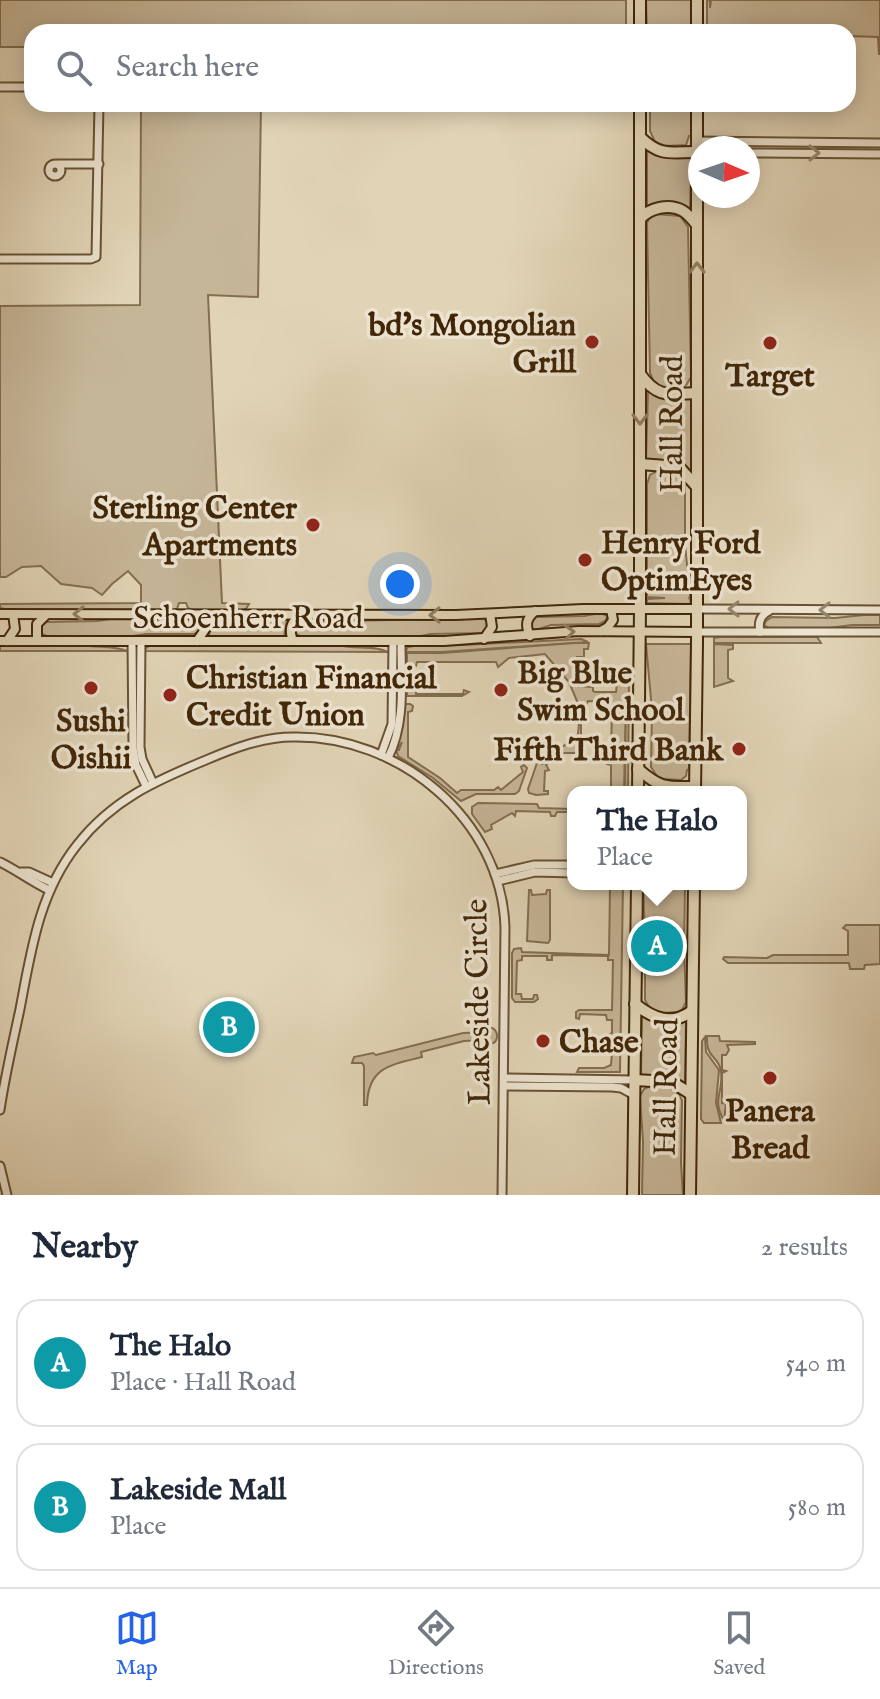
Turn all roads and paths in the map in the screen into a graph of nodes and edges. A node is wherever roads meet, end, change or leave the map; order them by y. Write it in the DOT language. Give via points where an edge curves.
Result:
graph roads {
  1 [pos="640,0"];
  2 [pos="697,0"];
  3 [pos="640,24"];
  4 [pos="697,24"];
  5 [pos="0,87"];
  6 [pos="24,87"];
  7 [pos="99,112"];
  8 [pos="640,112"];
  9 [pos="697,112"];
  10 [pos="698,136"];
  11 [pos="640,137"];
  12 [pos="771,142"];
  13 [pos="760,143"];
  14 [pos="863,143"];
  15 [pos="880,143"];
  16 [pos="688,150"];
  17 [pos="760,153"];
  18 [pos="771,153"];
  19 [pos="856,154"];
  20 [pos="880,154"];
  21 [pos="99,164"];
  22 [pos="62,167"];
  23 [pos="697,208"];
  24 [pos="640,219"];
  25 [pos="697,225"];
  26 [pos="0,259"];
  27 [pos="640,374"];
  28 [pos="697,393"];
  29 [pos="640,464"];
  30 [pos="697,487"];
  31 [pos="611,609"];
  32 [pos="640,609"];
  33 [pos="697,609"];
  34 [pos="771,609"];
  35 [pos="536,610"];
  36 [pos="880,610"];
  37 [pos="0,614"];
  38 [pos="13,614"];
  39 [pos="46,614"];
  40 [pos="490,614"];
  41 [pos="201,615"];
  42 [pos="299,615"];
  43 [pos="601,631"];
  44 [pos="640,632"];
  45 [pos="697,632"];
  46 [pos="760,632"];
  47 [pos="880,632"];
  48 [pos="530,636"];
  49 [pos="483,640"];
  50 [pos="4,641"];
  51 [pos="37,641"];
  52 [pos="136,641"];
  53 [pos="197,641"];
  54 [pos="293,641"];
  55 [pos="397,641"];
  56 [pos="384,756"];
  57 [pos="638,769"];
  58 [pos="150,784"];
  59 [pos="638,786"];
  60 [pos="660,786"];
  61 [pos="695,786"];
  62 [pos="0,862"];
  63 [pos="567,865"];
  64 [pos="567,873"];
  65 [pos="496,877"];
  66 [pos="51,886"];
  67 [pos="636,890"];
  68 [pos="694,890"];
  69 [pos="635,1004"];
  70 [pos="692,1011"];
  71 [pos="634,1080"];
  72 [pos="504,1082"];
  73 [pos="691,1094"];
  74 [pos="634,1095"];
  75 [pos="0,1110"];
  76 [pos="0,1166"];
  77 [pos="7,1195"];
  78 [pos="502,1195"];
  79 [pos="633,1195"];
  80 [pos="690,1195"];
  1 -- 3 [label="highway"];
  2 -- 4 [label="highway"];
  5 -- 6 [label="street"];
  7 -- 21 [label="street"];
  8 -- 11 [label="highway, Hall Road"];
  9 -- 10 [label="highway, Hall Road"];
  11 -- 16 [label="highway" via="661,152"];
  11 -- 24 [label="highway, Hall Road"];
  12 -- 13 [label="street"];
  12 -- 14 [label="street"];
  12 -- 18 [label="street"];
  14 -- 15 [label="street"];
  14 -- 19 [label="street"];
  17 -- 18 [label="street"];
  18 -- 19 [label="street, one-way"];
  19 -- 20 [label="street"];
  21 -- 22 [label="street"];
  21 -- 26 [label="street" via="96,257"];
  23 -- 25 [label="highway, Hall Road"];
  24 -- 25 [label="highway" via="651,210 675,208"];
  24 -- 27 [label="highway, Hall Road"];
  28 -- 25 [label="highway, Hall Road, one-way"];
  27 -- 28 [label="highway" via="657,392"];
  27 -- 29 [label="highway, Hall Road, one-way"];
  28 -- 30 [label="highway, Hall Road"];
  29 -- 30 [label="highway" via="679,467"];
  29 -- 32 [label="highway, Hall Road"];
  30 -- 33 [label="highway, Hall Road"];
  31 -- 32 [label="main road, Schoenherr Road"];
  31 -- 35 [label="main road, Schoenherr Road"];
  31 -- 43 [label="main road" via="613,620"];
  32 -- 33 [label="main road, Schoenherr Road"];
  32 -- 44 [label="highway, Hall Road"];
  34 -- 33 [label="street, Schoenherr Road, one-way"];
  33 -- 45 [label="highway, Hall Road"];
  36 -- 34 [label="street, Schoenherr Road, one-way"];
  34 -- 46 [label="street" via="761,617"];
  35 -- 40 [label="main road, Schoenherr Road"];
  35 -- 48 [label="main road" via="527,622"];
  37 -- 38 [label="main road, Schoenherr Road"];
  38 -- 39 [label="main road, Schoenherr Road"];
  38 -- 50 [label="main road" via="15,629"];
  41 -- 39 [label="main road, Schoenherr Road, one-way"];
  39 -- 51 [label="main road" via="37,624"];
  40 -- 42 [label="main road, Schoenherr Road, one-way"];
  40 -- 49 [label="main road" via="491,631"];
  41 -- 42 [label="main road, Schoenherr Road"];
  41 -- 53 [label="main road" via="206,628"];
  42 -- 54 [label="main road" via="290,629"];
  43 -- 44 [label="main road, Schoenherr Road"];
  48 -- 43 [label="main road, Schoenherr Road, one-way"];
  44 -- 45 [label="main road, Schoenherr Road"];
  44 -- 57 [label="highway, Hall Road"];
  45 -- 46 [label="street, Schoenherr Road"];
  45 -- 61 [label="highway, Hall Road"];
  46 -- 47 [label="street, Schoenherr Road"];
  48 -- 49 [label="main road, Schoenherr Road"];
  49 -- 55 [label="main road, Schoenherr Road"];
  50 -- 51 [label="main road, Schoenherr Road"];
  51 -- 52 [label="main road, Schoenherr Road"];
  52 -- 53 [label="main road, Schoenherr Road"];
  52 -- 58 [label="street" via="133,748 136,765"];
  53 -- 54 [label="main road, Schoenherr Road"];
  54 -- 55 [label="main road, Schoenherr Road"];
  55 -- 56 [label="street" via="392,724"];
  56 -- 58 [label="street, Lakeside Circle" via="331,739 280,738 244,745"];
  56 -- 65 [label="street, Lakeside Circle" via="437,790 460,812 481,840"];
  57 -- 59 [label="highway, Hall Road"];
  57 -- 60 [label="highway"];
  58 -- 66 [label="street, Lakeside Circle" via="97,823"];
  62 -- 66 [label="street"];
  63 -- 65 [label="street" via="522,867"];
  64 -- 65 [label="street"];
  65 -- 72 [label="street, Lakeside Circle" via="505,927"];
  66 -- 75 [label="street, Lakeside Circle" via="38,920"];
  67 -- 69 [label="highway, Hall Road"];
  68 -- 70 [label="highway, Hall Road"];
  69 -- 70 [label="highway" via="654,1018 681,1018"];
  69 -- 71 [label="highway, Hall Road"];
  70 -- 73 [label="highway, Hall Road"];
  71 -- 72 [label="street"];
  71 -- 73 [label="highway" via="672,1082"];
  71 -- 74 [label="highway, Hall Road"];
  72 -- 74 [label="street" via="612,1087"];
  72 -- 78 [label="street, Lakeside Circle"];
  73 -- 80 [label="highway, Hall Road"];
  74 -- 79 [label="highway, Hall Road"];
  76 -- 77 [label="street"];
}
